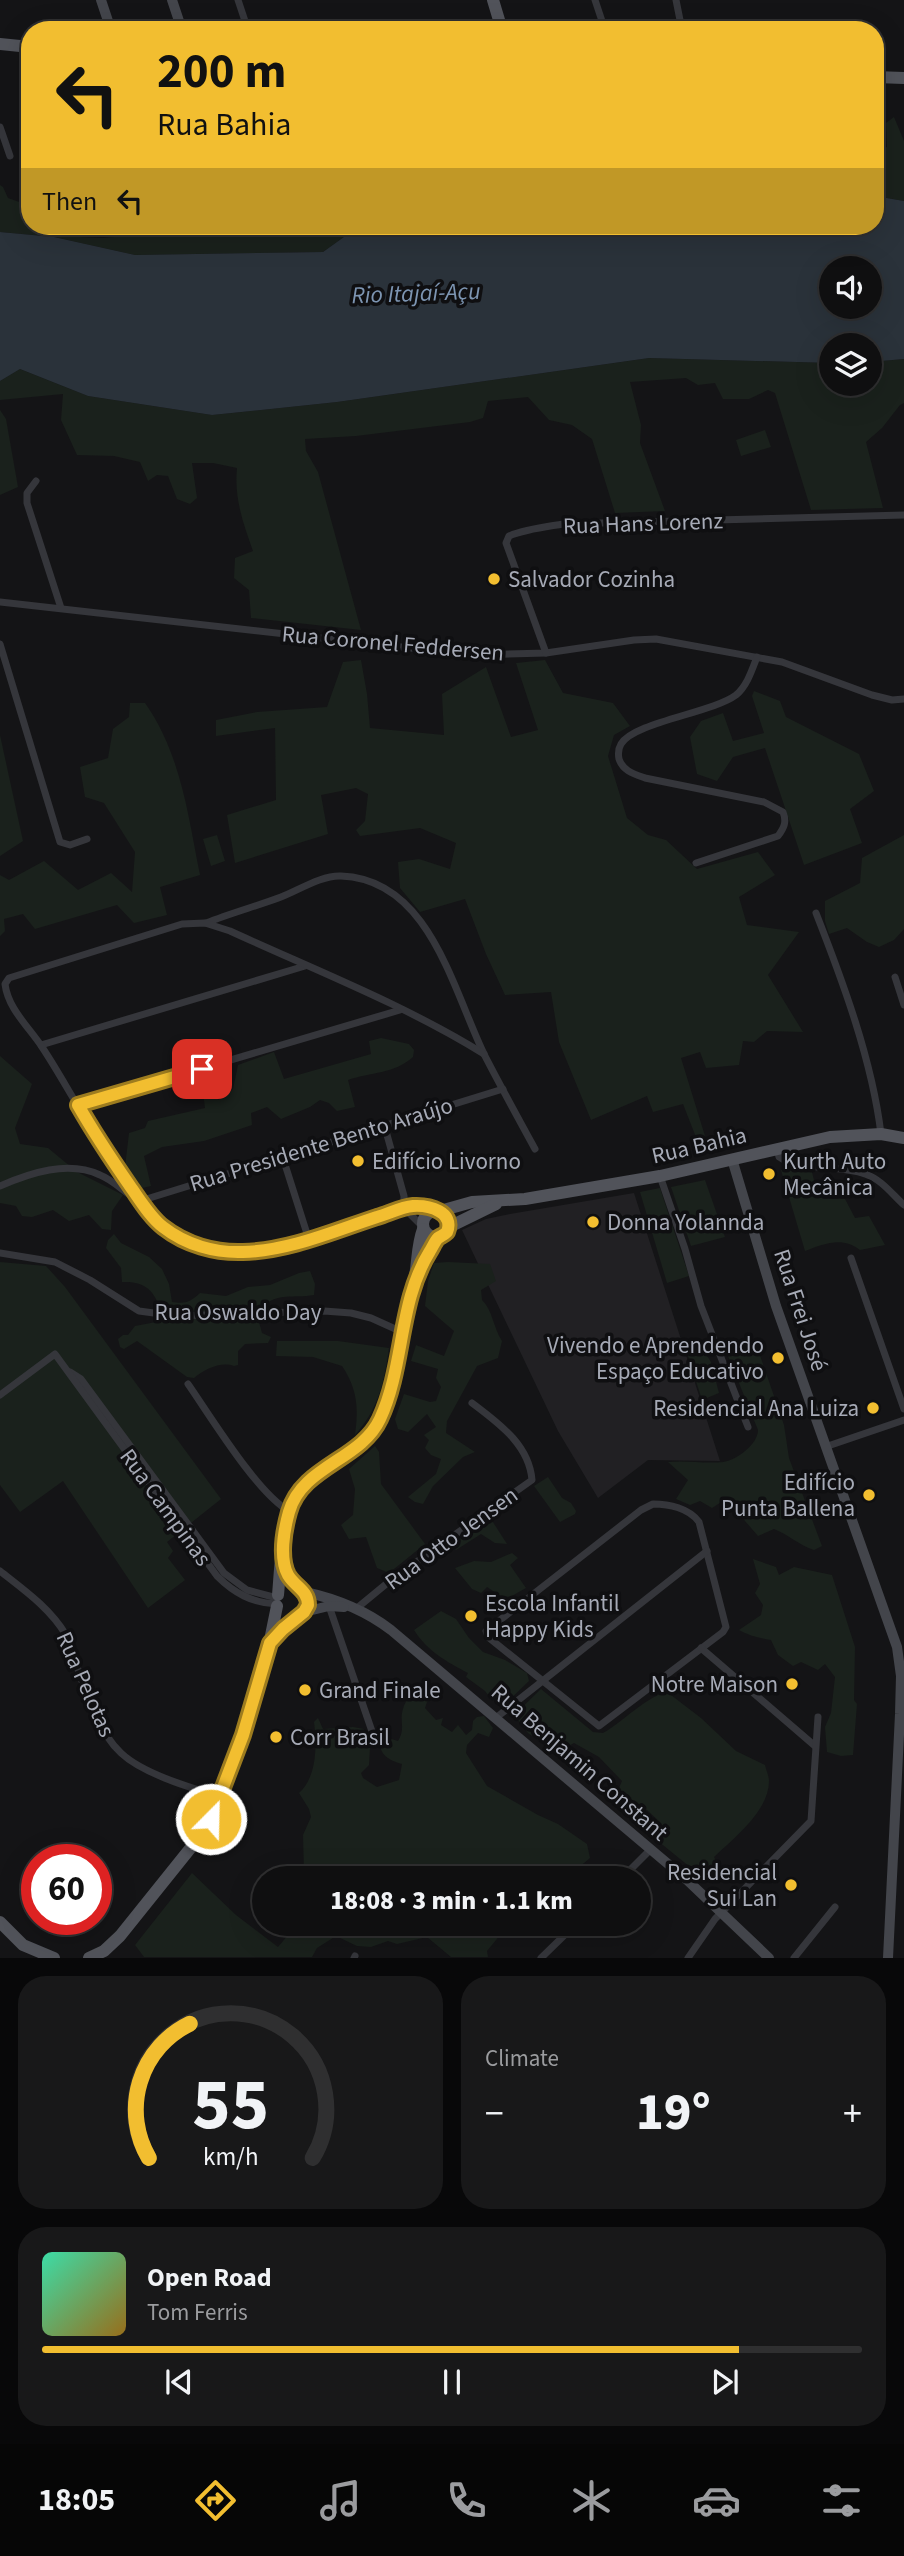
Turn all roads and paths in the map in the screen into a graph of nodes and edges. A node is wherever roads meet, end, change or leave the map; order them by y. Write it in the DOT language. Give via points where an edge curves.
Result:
graph roads {
  1 [pos="101,0"];
  2 [pos="172,0"];
  3 [pos="238,0"];
  4 [pos="493,0"];
  5 [pos="595,0"];
  6 [pos="676,0"];
  7 [pos="108,21"];
  8 [pos="179,21"];
  9 [pos="245,21"];
  10 [pos="499,21"];
  11 [pos="602,21"];
  12 [pos="680,21"];
  13 [pos="0,44"];
  14 [pos="21,46"];
  15 [pos="884,77"];
  16 [pos="904,78"];
  17 [pos="0,127"];
  18 [pos="10,156"];
  19 [pos="36,481"];
  20 [pos="904,515"];
  21 [pos="0,602"];
  22 [pos="61,608"];
  23 [pos="0,644"];
  24 [pos="546,653"];
  25 [pos="757,657"];
  26 [pos="904,699"];
  27 [pos="87,839"];
  28 [pos="696,863"];
  29 [pos="816,913"];
  30 [pos="205,923"];
  31 [pos="306,966"];
  32 [pos="895,977"];
  33 [pos="904,1005"];
  34 [pos="401,1010"];
  35 [pos="41,1045"];
  36 [pos="484,1054"];
  37 [pos="503,1089"];
  38 [pos="78,1105"];
  39 [pos="384,1124"];
  40 [pos="881,1135"];
  41 [pos="904,1138"];
  42 [pos="535,1149"];
  43 [pos="777,1149"];
  44 [pos="282,1155"];
  45 [pos="732,1159"];
  46 [pos="660,1176"];
  47 [pos="4,1185"];
  48 [pos="140,1201"];
  49 [pos="503,1201"];
  50 [pos="904,1205"];
  51 [pos="404,1208"];
  52 [pos="437,1211"];
  53 [pos="423,1227"];
  54 [pos="449,1227"];
  55 [pos="438,1237"];
  56 [pos="309,1240"];
  57 [pos="0,1253"];
  58 [pos="851,1258"];
  59 [pos="416,1275"];
  60 [pos="402,1332"];
  61 [pos="188,1384"];
  62 [pos="0,1395"];
  63 [pos="472,1403"];
  64 [pos="904,1409"];
  65 [pos="904,1420"];
  66 [pos="748,1427"];
  67 [pos="825,1447"];
  68 [pos="289,1511"];
  69 [pos="283,1549"];
  70 [pos="707,1551"];
  71 [pos="0,1571"];
  72 [pos="301,1590"];
  73 [pos="277,1601"];
  74 [pos="329,1606"];
  75 [pos="357,1608"];
  76 [pos="300,1614"];
  77 [pos="270,1643"];
  78 [pos="701,1648"];
  79 [pos="542,1680"];
  80 [pos="902,1714"];
  81 [pos="497,1717"];
  82 [pos="818,1717"];
  83 [pos="376,1743"];
  84 [pos="815,1746"];
  85 [pos="221,1797"];
  86 [pos="650,1850"];
  87 [pos="634,1866"];
  88 [pos="835,1907"];
  89 [pos="723,1912"];
  90 [pos="0,1922"];
  91 [pos="564,1936"];
  92 [pos="54,1958"];
  93 [pos="89,1958"];
  94 [pos="541,1958"];
  95 [pos="688,1958"];
  96 [pos="769,1958"];
  97 [pos="794,1958"];
  98 [pos="888,1958"];
  1 -- 7 [label="street"];
  2 -- 8 [label="street"];
  3 -- 9 [label="street"];
  4 -- 10 [label="main road"];
  5 -- 11 [label="street"];
  6 -- 12 [label="street"];
  13 -- 14 [label="main road"];
  15 -- 16 [label="main road"];
  17 -- 18 [label="street"];
  19 -- 22 [label="street" via="27,493 27,503"];
  20 -- 24 [label="street, Rua Hans Lorenz" via="563,524 513,534 506,543"];
  21 -- 22 [label="street, Rua Coronel Feddersen"];
  22 -- 24 [label="street, Rua Coronel Feddersen" via="473,655"];
  23 -- 27 [label="street" via="61,842 70,845"];
  24 -- 25 [label="street, Rua Coronel Feddersen" via="656,639"];
  25 -- 26 [label="street, Rua Coronel Feddersen" via="872,695"];
  25 -- 28 [label="street" via="738,694 634,733 621,743 618,755 629,772 764,802 783,812 784,828 778,836"];
  29 -- 40 [label="street" via="842,981"];
  30 -- 31 [label="street"];
  30 -- 35 [label="street" via="182,925 9,978 5,984 11,1003"];
  30 -- 36 [label="street" via="338,876 385,888 401,898 424,925"];
  31 -- 34 [label="street"];
  31 -- 35 [label="street"];
  32 -- 33 [label="street"];
  34 -- 36 [label="street"];
  34 -- 38 [label="street"];
  35 -- 38 [label="street"];
  36 -- 37 [label="street"];
  37 -- 39 [label="street, Rua Presidente Bento Araújo"];
  37 -- 42 [label="street"];
  38 -- 48 [label="street"];
  39 -- 44 [label="street, Rua Presidente Bento Araújo"];
  39 -- 51 [label="street"];
  40 -- 41 [label="main road, Rua Bahia"];
  40 -- 43 [label="main road, Rua Bahia" via="839,1135"];
  43 -- 45 [label="main road, Rua Bahia"];
  43 -- 50 [label="street" via="779,1157 793,1164 868,1175"];
  44 -- 48 [label="street, Rua Presidente Bento Araújo"];
  44 -- 56 [label="street"];
  45 -- 46 [label="main road, Rua Bahia"];
  45 -- 67 [label="street, Rua Frei José"];
  46 -- 49 [label="main road, Rua Bahia"];
  46 -- 66 [label="street" via="701,1306"];
  47 -- 48 [label="street" via="45,1170 85,1169"];
  48 -- 56 [label="street" via="175,1235 219,1251 269,1250"];
  49 -- 52 [label="main road, Rua Bahia" via="459,1204"];
  49 -- 54 [label="main road, Rua Bahia"];
  51 -- 52 [label="street"];
  51 -- 53 [label="street"];
  51 -- 56 [label="street"];
  52 -- 53 [label="main road" via="425,1216"];
  52 -- 54 [label="main road" via="447,1217"];
  53 -- 55 [label="main road" via="428,1235"];
  53 -- 59 [label="main road"];
  54 -- 55 [label="main road"];
  55 -- 59 [label="main road"];
  57 -- 60 [label="street, Rua Oswaldo Day" via="44,1258 66,1266 139,1311 154,1314 324,1311 371,1318"];
  58 -- 64 [label="street"];
  59 -- 60 [label="main road"];
  60 -- 68 [label="main road" via="389,1394 377,1424 304,1486"];
  61 -- 68 [label="street" via="250,1472"];
  62 -- 73 [label="street, Rua Campinas" via="55,1354 225,1573 247,1590"];
  63 -- 75 [label="street, Rua Otto Jensen" via="519,1444 532,1480"];
  65 -- 67 [label="street"];
  67 -- 80 [label="street, Rua Frei José" via="897,1647"];
  68 -- 69 [label="main road"];
  69 -- 72 [label="main road" via="286,1572"];
  69 -- 73 [label="main road"];
  70 -- 78 [label="street" via="726,1627"];
  70 -- 79 [label="street"];
  70 -- 79 [label="street" via="695,1516 666,1504 653,1504 488,1628 488,1637"];
  71 -- 85 [label="street, Rua Pelotas" via="61,1625 99,1722 122,1755 155,1773"];
  72 -- 73 [label="main road" via="289,1586"];
  72 -- 75 [label="street, Rua Benjamin Constant"];
  72 -- 76 [label="main road" via="308,1605"];
  73 -- 76 [label="main road" via="285,1616"];
  73 -- 77 [label="main road"];
  74 -- 75 [label="street, Rua Benjamin Constant"];
  74 -- 76 [label="street, Rua Benjamin Constant"];
  74 -- 83 [label="street"];
  75 -- 81 [label="street, Rua Benjamin Constant" via="391,1630"];
  76 -- 77 [label="main road"];
  77 -- 85 [label="main road"];
  78 -- 79 [label="street" via="599,1726"];
  78 -- 84 [label="street"];
  79 -- 81 [label="street"];
  80 -- 98 [label="street, Rua Frei José"];
  81 -- 86 [label="street, Rua Benjamin Constant"];
  82 -- 84 [label="street"];
  84 -- 89 [label="street" via="811,1821"];
  85 -- 93 [label="main road" via="197,1840 120,1936"];
  86 -- 87 [label="street"];
  86 -- 89 [label="street, Rua Benjamin Constant"];
  88 -- 97 [label="street"];
  89 -- 95 [label="street"];
  89 -- 96 [label="street, Rua Benjamin Constant"];
  90 -- 92 [label="main road" via="23,1945"];
  91 -- 94 [label="street"];
}
